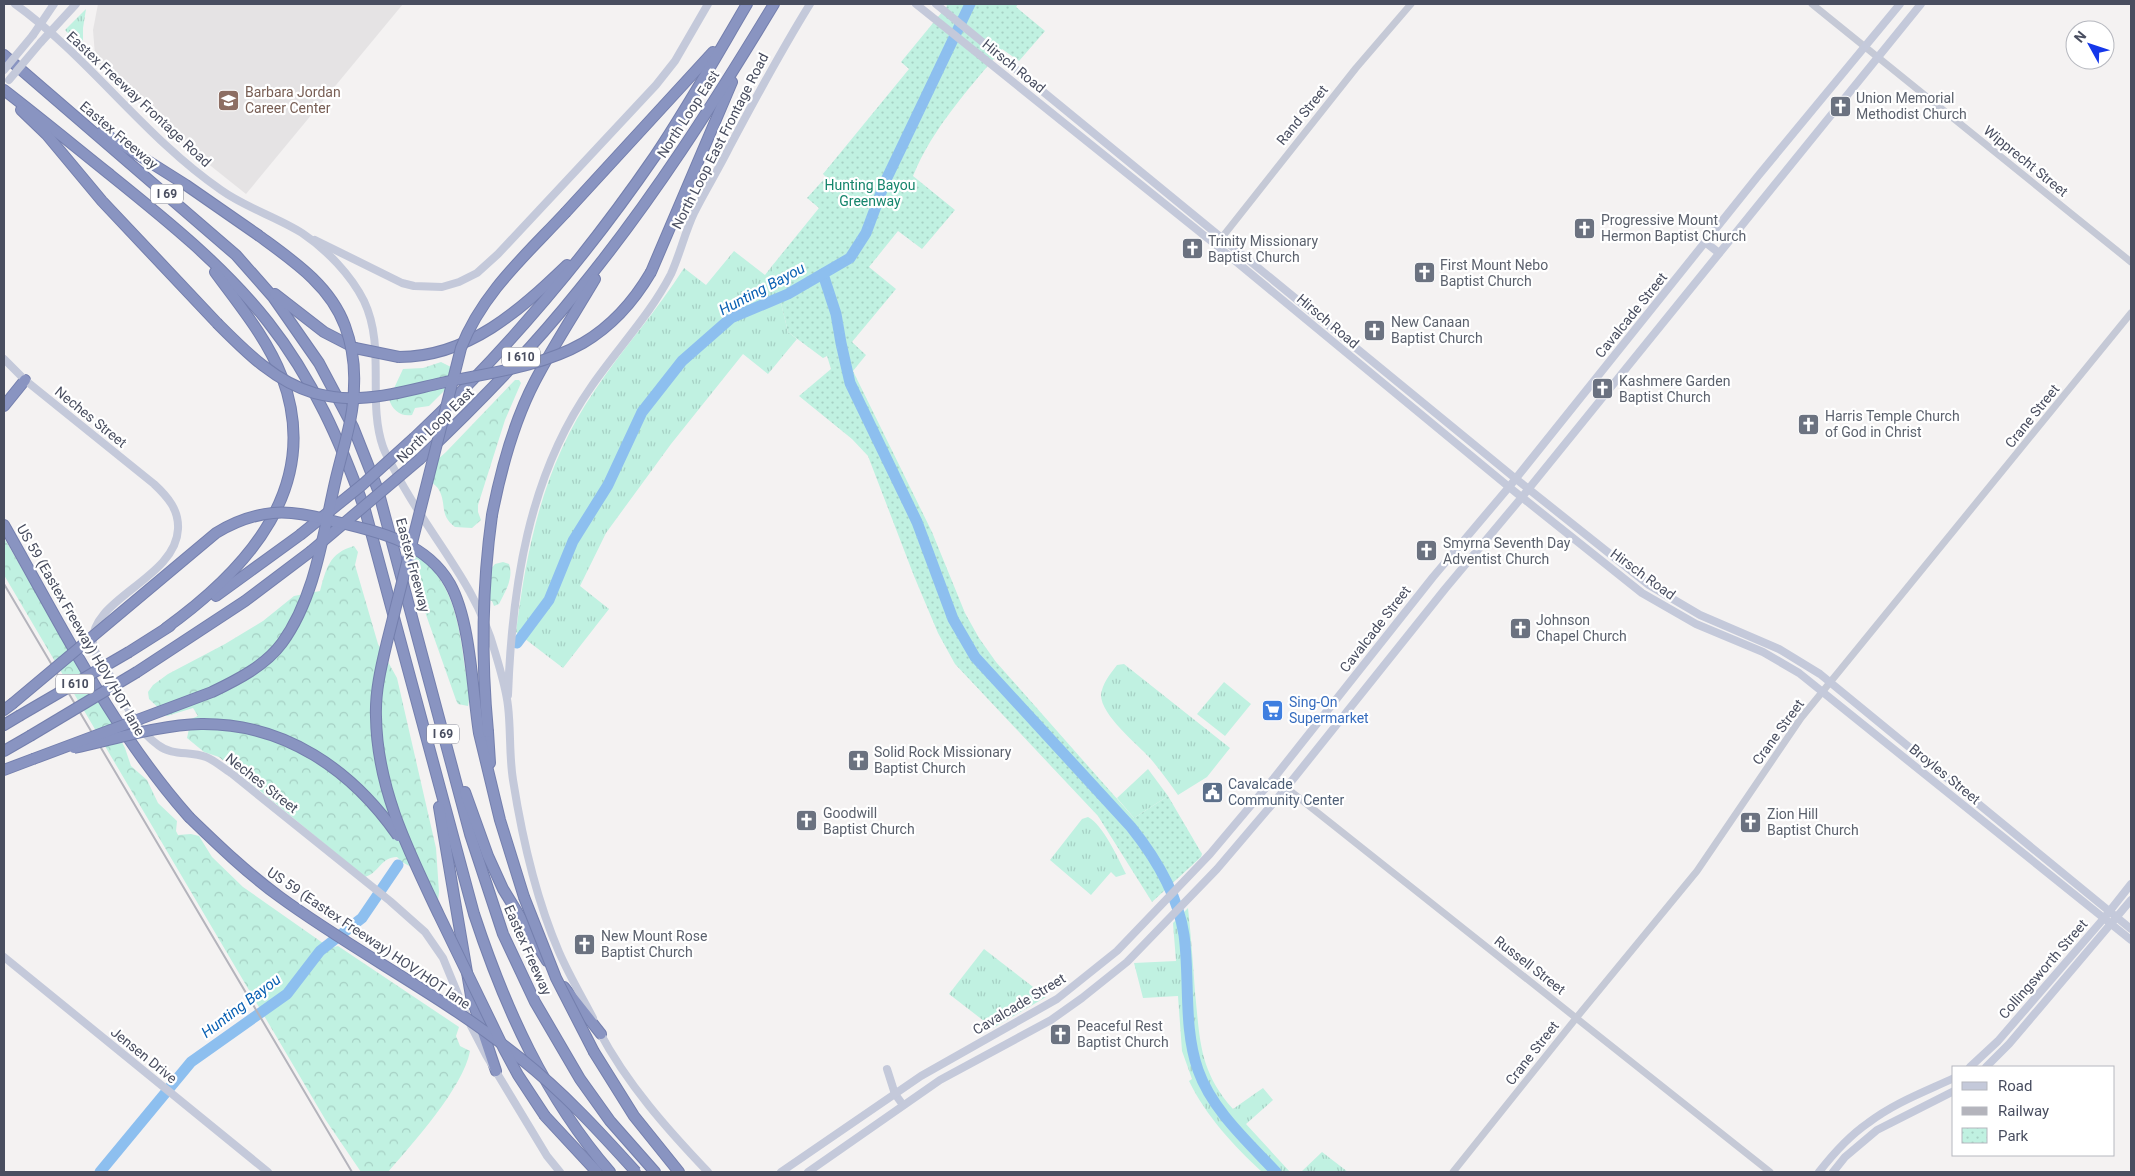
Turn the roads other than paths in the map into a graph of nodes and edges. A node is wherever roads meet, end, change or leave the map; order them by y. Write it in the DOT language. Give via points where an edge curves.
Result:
graph roads {
  1 [pos="15,4"];
  2 [pos="54,4"];
  3 [pos="76,4"];
  4 [pos="708,4"];
  5 [pos="747,4"];
  6 [pos="774,4"];
  7 [pos="810,4"];
  8 [pos="916,4"];
  9 [pos="936,4"];
  10 [pos="1411,4"];
  11 [pos="1812,4"];
  12 [pos="1900,4"];
  13 [pos="1921,4"];
  14 [pos="738,19"];
  15 [pos="40,24"];
  16 [pos="49,33"];
  17 [pos="753,38"];
  18 [pos="1864,47"];
  19 [pos="4,55"];
  20 [pos="1878,58"];
  21 [pos="4,70"];
  22 [pos="4,89"];
  23 [pos="4,94"];
  24 [pos="70,112"];
  25 [pos="1811,112"];
  26 [pos="1824,123"];
  27 [pos="604,226"];
  28 [pos="302,233"];
  29 [pos="1222,237"];
  30 [pos="191,242"];
  31 [pos="1705,242"];
  32 [pos="1216,244"];
  33 [pos="614,247"];
  34 [pos="1719,253"];
  35 [pos="2131,262"];
  36 [pos="260,281"];
  37 [pos="2131,313"];
  38 [pos="1368,357"];
  39 [pos="4,359"];
  40 [pos="1361,365"];
  41 [pos="25,380"];
  42 [pos="4,406"];
  43 [pos="1516,478"];
  44 [pos="1509,487"];
  45 [pos="1528,488"];
  46 [pos="1522,497"];
  47 [pos="4,524"];
  48 [pos="166,628"];
  49 [pos="1738,632"];
  50 [pos="1734,642"];
  51 [pos="1831,683"];
  52 [pos="1824,692"];
  53 [pos="508,704"];
  54 [pos="8,707"];
  55 [pos="4,725"];
  56 [pos="483,732"];
  57 [pos="442,734"];
  58 [pos="4,751"];
  59 [pos="33,759"];
  60 [pos="431,759"];
  61 [pos="4,770"];
  62 [pos="1274,778"];
  63 [pos="1286,788"];
  64 [pos="410,854"];
  65 [pos="2131,884"];
  66 [pos="2131,900"];
  67 [pos="2107,914"];
  68 [pos="2115,921"];
  69 [pos="2131,929"];
  70 [pos="2131,940"];
  71 [pos="4,957"];
  72 [pos="1058,998"];
  73 [pos="1066,1009"];
  74 [pos="1576,1017"];
  75 [pos="601,1034"];
  76 [pos="1971,1066"];
  77 [pos="1987,1066"];
  78 [pos="887,1069"];
  79 [pos="496,1071"];
  80 [pos="1952,1079"];
  81 [pos="1952,1092"];
  82 [pos="895,1094"];
  83 [pos="903,1105"];
  84 [pos="707,1171"];
  85 [pos="268,1172"];
  86 [pos="560,1172"];
  87 [pos="597,1172"];
  88 [pos="610,1172"];
  89 [pos="636,1172"];
  90 [pos="655,1172"];
  91 [pos="679,1172"];
  92 [pos="781,1172"];
  93 [pos="808,1172"];
  94 [pos="1453,1172"];
  95 [pos="1770,1172"];
  96 [pos="1819,1172"];
  97 [pos="1833,1172"];
  1 -- 15 [label="main road, Eastex Freeway Frontage Road"];
  2 -- 15 [label="main road"];
  3 -- 16 [label="main road"];
  4 -- 28 [label="main road" via="656,86 498,254 467,279 442,287 402,284"];
  5 -- 14 [label="highway, North Loop East / I 610"];
  6 -- 17 [label="highway, North Loop East / I 610"];
  7 -- 53 [label="main road, North Loop East Frontage Road" via="777,57 694,212 671,273 652,305 590,387 557,447 536,502 518,578 510,640"];
  8 -- 32 [label="main road, Hirsch Road"];
  9 -- 29 [label="main road, Hirsch Road"];
  10 -- 29 [label="street, Rand Street" via="1350,75"];
  11 -- 18 [label="street, Wipprecht Street"];
  12 -- 18 [label="main road, Cavalcade Street"];
  13 -- 20 [label="main road, Cavalcade Street"];
  14 -- 27 [label="highway, North Loop East / I 610" via="681,116"];
  14 -- 64 [label="highway, bridge" via="691,78 489,296 466,336 454,371 386,647 376,704 378,744 389,797"];
  15 -- 16 [label="main road, Eastex Freeway Frontage Road"];
  15 -- 21 [label="main road, bridge"];
  16 -- 22 [label="main road, bridge"];
  16 -- 28 [label="main road, Eastex Freeway Frontage Road" via="196,172 248,207"];
  17 -- 23 [label="highway, bridge" via="651,272 620,314 592,337 542,360 369,398 334,397 293,385 266,369 217,323 102,201 47,135"];
  17 -- 33 [label="highway, North Loop East / I 610" via="702,120"];
  18 -- 20 [label="street, Wipprecht Street"];
  18 -- 25 [label="main road, Cavalcade Street"];
  19 -- 24 [label="highway, Eastex Freeway / I 69"];
  20 -- 26 [label="main road, Cavalcade Street"];
  20 -- 35 [label="street, Wipprecht Street"];
  22 -- 30 [label="highway, I 69"];
  24 -- 36 [label="highway, Eastex Freeway / I 69" via="212,232"];
  24 -- 59 [label="highway, bridge" via="186,185 303,269 330,298 345,326 353,357 354,386 351,413 314,570 301,608 281,644 263,662 212,692"];
  25 -- 26 [label="main road"];
  25 -- 31 [label="main road, Cavalcade Street"];
  26 -- 34 [label="main road, Cavalcade Street"];
  27 -- 36 [label="highway, bridge" via="546,284 488,331 443,352 423,356 399,357 355,348 324,332"];
  27 -- 48 [label="highway, North Loop East / I 610, bridge" via="512,338 414,438 300,535 233,585"];
  28 -- 53 [label="main road, Eastex Freeway Frontage Road" via="343,270 364,301 375,340 383,446 411,499 478,605 494,649"];
  29 -- 32 [label="street, Rand Street"];
  29 -- 38 [label="main road, Hirsch Road"];
  30 -- 48 [label="highway" via="243,311 275,361 288,398 293,445 282,496 252,550 213,592"];
  30 -- 60 [label="highway, I 69" via="268,323 304,374 331,425 376,545"];
  31 -- 34 [label="main road"];
  31 -- 43 [label="main road, Cavalcade Street"];
  32 -- 40 [label="main road, Hirsch Road"];
  33 -- 56 [label="highway, bridge" via="535,380 500,474 483,601"];
  33 -- 58 [label="highway, North Loop East / I 610, bridge" via="541,336 485,396 420,459 310,552 245,601 137,672"];
  34 -- 45 [label="main road, Cavalcade Street"];
  36 -- 57 [label="highway, Eastex Freeway / I 69" via="319,363 366,458 385,516"];
  37 -- 51 [label="street, Crane Street"];
  38 -- 40 [label="main road"];
  38 -- 43 [label="main road, Hirsch Road"];
  39 -- 41 [label="main road, Neches Street"];
  40 -- 44 [label="main road, Hirsch Road"];
  41 -- 42 [label="highway"];
  41 -- 79 [label="main road, Neches Street" via="154,484 175,509 177,542 166,560 119,599 96,625 93,644 124,704 159,746 178,754 205,756 231,773 425,932 443,958 471,1026"];
  43 -- 44 [label="main road, Cavalcade Street"];
  43 -- 45 [label="main road, Hirsch Road"];
  44 -- 46 [label="main road, Hirsch Road"];
  44 -- 62 [label="main road, Cavalcade Street" via="1433,577"];
  45 -- 46 [label="main road, Cavalcade Street"];
  45 -- 49 [label="main road, Hirsch Road" via="1666,596"];
  46 -- 50 [label="main road, Hirsch Road" via="1659,604"];
  46 -- 63 [label="main road, Cavalcade Street"];
  47 -- 89 [label="highway, US 59 (Eastex Freeway) HOV/HOT lane, bridge" via="111,714 163,788 189,817 224,852 282,898 519,1057 572,1102"];
  48 -- 55 [label="highway, North Loop East / I 610, bridge"];
  49 -- 51 [label="main road, Broyles Street" via="1791,655"];
  50 -- 52 [label="main road, Broyles Street" via="1786,664"];
  51 -- 52 [label="street, Crane Street"];
  51 -- 67 [label="main road, Broyles Street"];
  52 -- 67 [label="main road, Broyles Street" via="2036,865"];
  52 -- 74 [label="street, Crane Street" via="1796,726 1697,871"];
  53 -- 75 [label="main road, Eastex Freeway Frontage Road" via="513,781 528,855 560,954"];
  54 -- 56 [label="highway, bridge" via="216,533 245,519 289,513 325,519 393,538 414,548 439,569 450,583 461,611"];
  56 -- 91 [label="highway, bridge" via="496,806 524,898 556,978 594,1052 634,1116"];
  57 -- 75 [label="highway" via="503,890 568,994"];
  57 -- 90 [label="highway, Eastex Freeway / I 69" via="488,893 524,981 557,1042 590,1093"];
  59 -- 61 [label="highway"];
  59 -- 64 [label="highway, bridge" via="185,726 219,726 264,734 303,748 338,770 375,805"];
  60 -- 79 [label="highway" via="471,996"];
  60 -- 88 [label="highway, I 69" via="474,914 514,1021 559,1105"];
  62 -- 63 [label="street, Russell Street"];
  62 -- 72 [label="main road, Cavalcade Street" via="1232,830 1117,950"];
  63 -- 73 [label="main road, Cavalcade Street" via="1234,851 1112,976"];
  63 -- 74 [label="street, Russell Street"];
  64 -- 87 [label="highway, bridge" via="518,1075 545,1116"];
  65 -- 67 [label="main road, Collingsworth Street"];
  66 -- 68 [label="main road, Collingsworth Street"];
  67 -- 68 [label="main road, Broyles Street"];
  67 -- 76 [label="main road, Collingsworth Street" via="1998,1041"];
  68 -- 69 [label="main road, Broyles Street"];
  68 -- 70 [label="main road, Broyles Street"];
  68 -- 77 [label="main road, Collingsworth Street"];
  71 -- 85 [label="main road, Jensen Drive"];
  72 -- 73 [label="main road"];
  72 -- 82 [label="main road, Cavalcade Street" via="934,1068"];
  73 -- 83 [label="main road, Cavalcade Street" via="940,1080"];
  74 -- 94 [label="street, Crane Street"];
  74 -- 95 [label="street, Russell Street"];
  75 -- 84 [label="main road, Eastex Freeway Frontage Road" via="640,1094"];
  78 -- 82 [label="main road"];
  79 -- 86 [label="main road" via="540,1146"];
  80 -- 96 [label="main road" via="1901,1102 1868,1122 1838,1149"];
  81 -- 97 [label="main road" via="1877,1130 1845,1157"];
  82 -- 83 [label="main road"];
  82 -- 92 [label="main road, Cavalcade Street"];
  83 -- 93 [label="main road, Cavalcade Street"];
}
